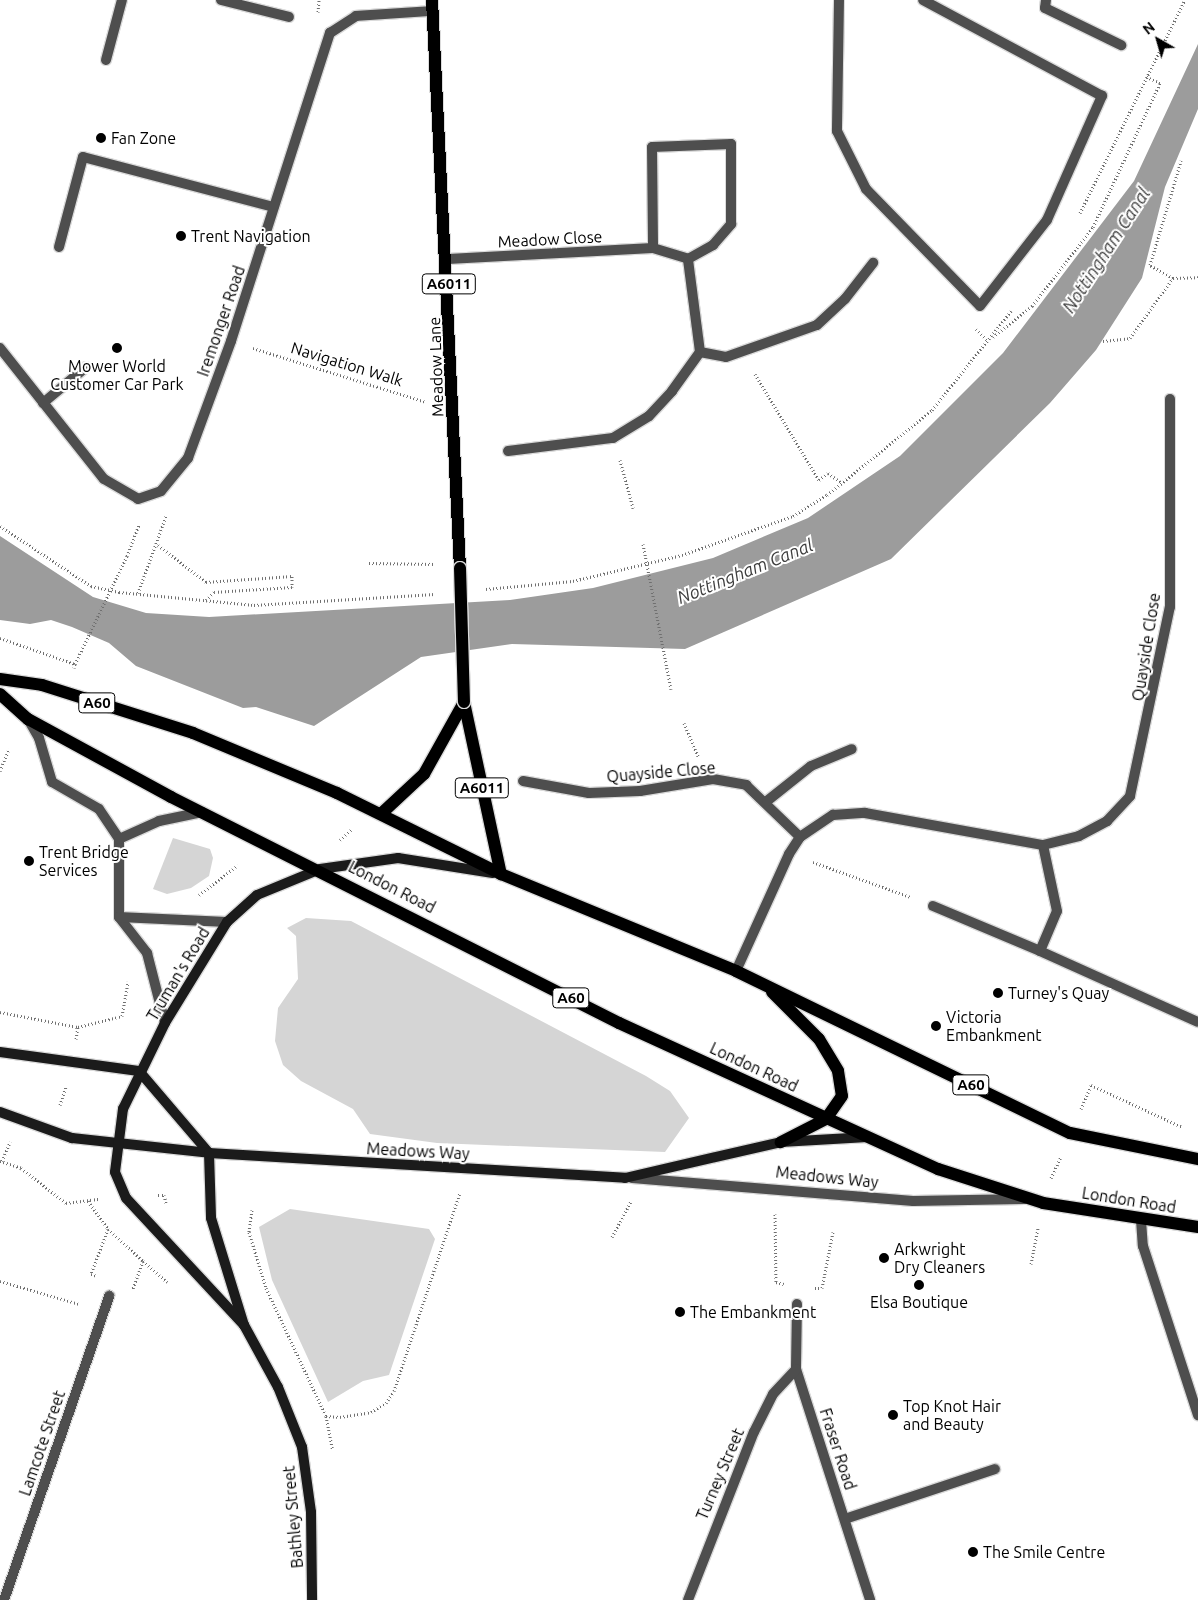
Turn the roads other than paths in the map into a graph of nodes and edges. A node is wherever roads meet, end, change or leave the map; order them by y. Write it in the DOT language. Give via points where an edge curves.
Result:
graph roads {
  1 [pos="122,0"];
  2 [pos="221,0"];
  3 [pos="840,0"];
  4 [pos="923,0"];
  5 [pos="1046,0"];
  6 [pos="432,5"];
  7 [pos="289,17"];
  8 [pos="1121,45"];
  9 [pos="106,60"];
  10 [pos="274,207"];
  11 [pos="58,247"];
  12 [pos="653,248"];
  13 [pos="448,259"];
  14 [pos="688,259"];
  15 [pos="872,263"];
  16 [pos="0,348"];
  17 [pos="700,352"];
  18 [pos="86,367"];
  19 [pos="1170,399"];
  20 [pos="43,403"];
  21 [pos="508,450"];
  22 [pos="0,679"];
  23 [pos="0,694"];
  24 [pos="464,702"];
  25 [pos="28,719"];
  26 [pos="852,749"];
  27 [pos="523,781"];
  28 [pos="767,801"];
  29 [pos="203,812"];
  30 [pos="382,813"];
  31 [pos="800,837"];
  32 [pos="119,839"];
  33 [pos="1043,845"];
  34 [pos="320,869"];
  35 [pos="501,874"];
  36 [pos="933,906"];
  37 [pos="119,917"];
  38 [pos="227,922"];
  39 [pos="1040,951"];
  40 [pos="736,971"];
  41 [pos="765,984"];
  42 [pos="1198,1022"];
  43 [pos="165,1023"];
  44 [pos="0,1052"];
  45 [pos="140,1071"];
  46 [pos="0,1112"];
  47 [pos="826,1119"];
  48 [pos="870,1137"];
  49 [pos="781,1142"];
  50 [pos="116,1143"];
  51 [pos="209,1154"];
  52 [pos="1198,1159"];
  53 [pos="625,1178"];
  54 [pos="1025,1199"];
  55 [pos="1141,1220"];
  56 [pos="1198,1227"];
  57 [pos="109,1296"];
  58 [pos="797,1304"];
  59 [pos="244,1325"];
  60 [pos="796,1369"];
  61 [pos="1198,1415"];
  62 [pos="995,1469"];
  63 [pos="845,1519"];
  64 [pos="4,1600"];
  65 [pos="312,1600"];
  66 [pos="688,1600"];
  67 [pos="870,1600"];
  1 -- 9 [label="street"];
  2 -- 7 [label="street"];
  3 -- 4 [label="street" via="835,38 837,130 866,189 980,306 1048,220 1102,96 1028,60"];
  5 -- 8 [label="street" via="1046,8"];
  6 -- 10 [label="street, Iremonger Road" via="356,16 330,33"];
  6 -- 13 [label="main road, Meadow Lane / A6011"];
  10 -- 11 [label="street" via="83,157"];
  10 -- 20 [label="street, Iremonger Road" via="231,341 188,458 178,476 149,497 125,495 104,479"];
  12 -- 13 [label="street, Meadow Close"];
  12 -- 14 [label="street, Meadow Close"];
  12 -- 14 [label="street" via="652,147 731,144 731,224 714,245"];
  13 -- 24 [label="main road, Meadow Lane / A6011, bridge"];
  14 -- 17 [label="street"];
  15 -- 17 [label="street" via="845,300 817,325 726,357"];
  16 -- 20 [label="street"];
  17 -- 21 [label="street" via="648,416 613,438"];
  18 -- 20 [label="street"];
  19 -- 33 [label="street, Quayside Close" via="1170,607 1130,796 1100,824 1079,836"];
  22 -- 30 [label="main road, London Road / A60" via="42,685 193,733"];
  23 -- 25 [label="main road, London Road / A60"];
  24 -- 30 [label="main road" via="424,774"];
  24 -- 35 [label="main road, Meadow Lane / A6011"];
  25 -- 29 [label="main road, London Road / A60"];
  25 -- 32 [label="street" via="39,738 52,782 99,809"];
  26 -- 28 [label="street" via="811,766"];
  27 -- 28 [label="street, Quayside Close" via="589,793 640,792 707,780 746,785"];
  28 -- 31 [label="street, Quayside Close"];
  29 -- 32 [label="street"];
  29 -- 34 [label="main road, London Road / A60"];
  30 -- 35 [label="main road, London Road / A60"];
  31 -- 33 [label="street, Quayside Close" via="833,815 865,813"];
  31 -- 40 [label="street, Quayside Close" via="789,854"];
  32 -- 37 [label="street"];
  33 -- 39 [label="street" via="1057,911"];
  34 -- 35 [label="street, London Road" via="398,858"];
  34 -- 38 [label="street, Truman's Road" via="257,895"];
  34 -- 47 [label="main road, London Road / A60" via="619,1023"];
  35 -- 40 [label="main road, London Road / A60"];
  36 -- 39 [label="street"];
  37 -- 38 [label="street"];
  37 -- 43 [label="street" via="148,953"];
  38 -- 43 [label="street, Truman's Road"];
  39 -- 42 [label="street"];
  40 -- 41 [label="main road, London Road / A60"];
  41 -- 47 [label="main road" via="819,1039 838,1070 842,1096"];
  41 -- 52 [label="main road, London Road / A60" via="1070,1133"];
  43 -- 45 [label="street, Truman's Road"];
  44 -- 45 [label="street" via="70,1065"];
  45 -- 50 [label="street, Truman's Road" via="123,1109"];
  45 -- 51 [label="street"];
  46 -- 50 [label="street, Meadows Way" via="72,1138"];
  47 -- 48 [label="main road, London Road / A60"];
  47 -- 49 [label="main road"];
  48 -- 49 [label="street, Meadows Way"];
  48 -- 54 [label="main road, London Road / A60" via="938,1169"];
  49 -- 53 [label="street, Meadows Way"];
  50 -- 51 [label="street, Meadows Way"];
  50 -- 59 [label="street, Bathley Street" via="116,1172 126,1198"];
  51 -- 53 [label="street, Meadows Way"];
  51 -- 59 [label="street, Bathley Street" via="211,1218"];
  53 -- 54 [label="street, Meadows Way" via="775,1186 913,1201"];
  54 -- 55 [label="main road, London Road / A60"];
  55 -- 56 [label="main road, London Road / A60"];
  55 -- 61 [label="street" via="1143,1246"];
  57 -- 64 [label="street, Lamcote Street"];
  58 -- 60 [label="street, Fraser Road"];
  59 -- 65 [label="street, Bathley Street" via="278,1387 302,1448 311,1512"];
  60 -- 63 [label="street, Fraser Road"];
  60 -- 66 [label="street, Turney Street" via="773,1394 754,1432"];
  62 -- 63 [label="street"];
  63 -- 67 [label="street, Fraser Road"];
}
